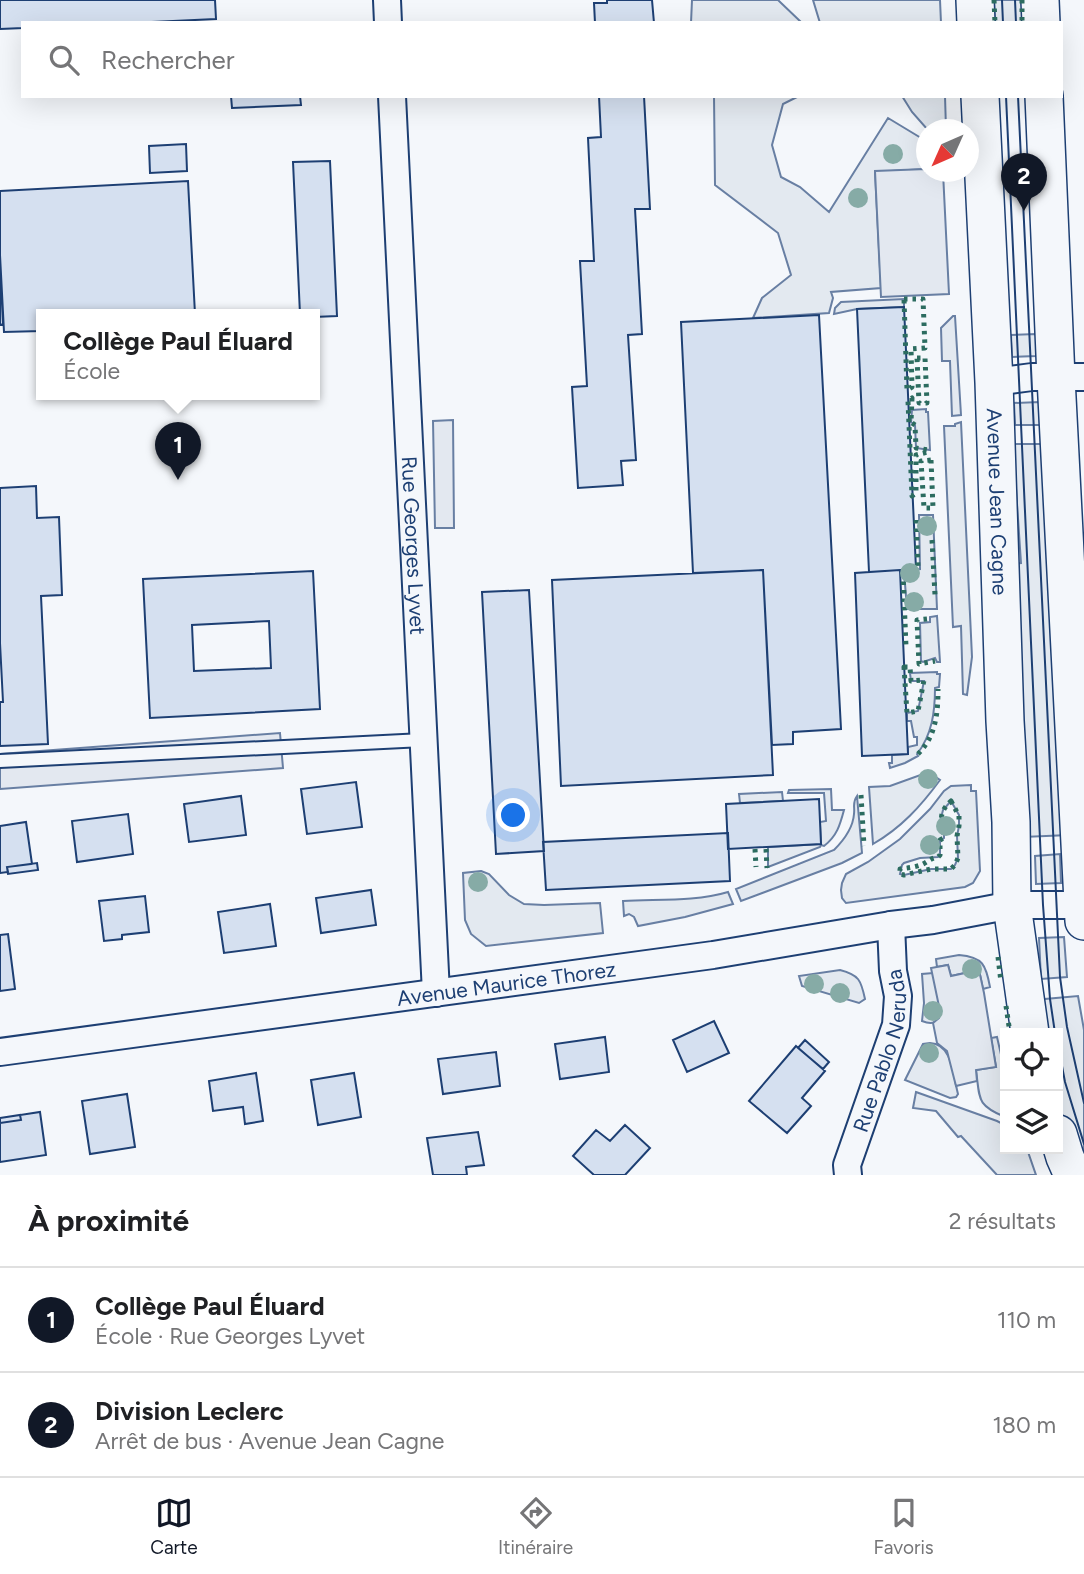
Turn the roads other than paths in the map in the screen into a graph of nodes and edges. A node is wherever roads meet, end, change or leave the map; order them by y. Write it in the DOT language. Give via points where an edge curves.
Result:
graph roads {
  1 [pos="387,0"];
  2 [pos="975,0"];
  3 [pos="1040,0"];
  4 [pos="388,21"];
  5 [pos="976,21"];
  6 [pos="1041,21"];
  7 [pos="391,98"];
  8 [pos="980,98"];
  9 [pos="1044,98"];
  10 [pos="1070,377"];
  11 [pos="994,382"];
  12 [pos="423,740"];
  13 [pos="0,761"];
  14 [pos="1012,905"];
  15 [pos="1083,910"];
  16 [pos="891,925"];
  17 [pos="436,993"];
  18 [pos="1029,1028"];
  19 [pos="0,1052"];
  20 [pos="1063,1150"];
  21 [pos="845,1172"];
  22 [pos="1073,1175"];
  1 -- 4 [label="street"];
  2 -- 5 [label="street"];
  3 -- 6 [label="street"];
  7 -- 12 [label="street, Rue Georges Lyvet"];
  8 -- 11 [label="street, Avenue Jean Cagne"];
  9 -- 10 [label="street"];
  10 -- 11 [label="street"];
  10 -- 15 [label="street" via="1074,715"];
  11 -- 14 [label="street, Avenue Jean Cagne"];
  12 -- 13 [label="lane"];
  12 -- 17 [label="street, Rue Georges Lyvet"];
  14 -- 15 [label="street, Avenue Maurice Thorez"];
  14 -- 16 [label="street, Avenue Maurice Thorez"];
  14 -- 18 [label="street"];
  16 -- 17 [label="street, Avenue Maurice Thorez"];
  16 -- 21 [label="street, Rue Pablo Neruda" via="898,996 895,1025"];
  17 -- 19 [label="street, Avenue Maurice Thorez"];
  20 -- 22 [label="street"];
}
